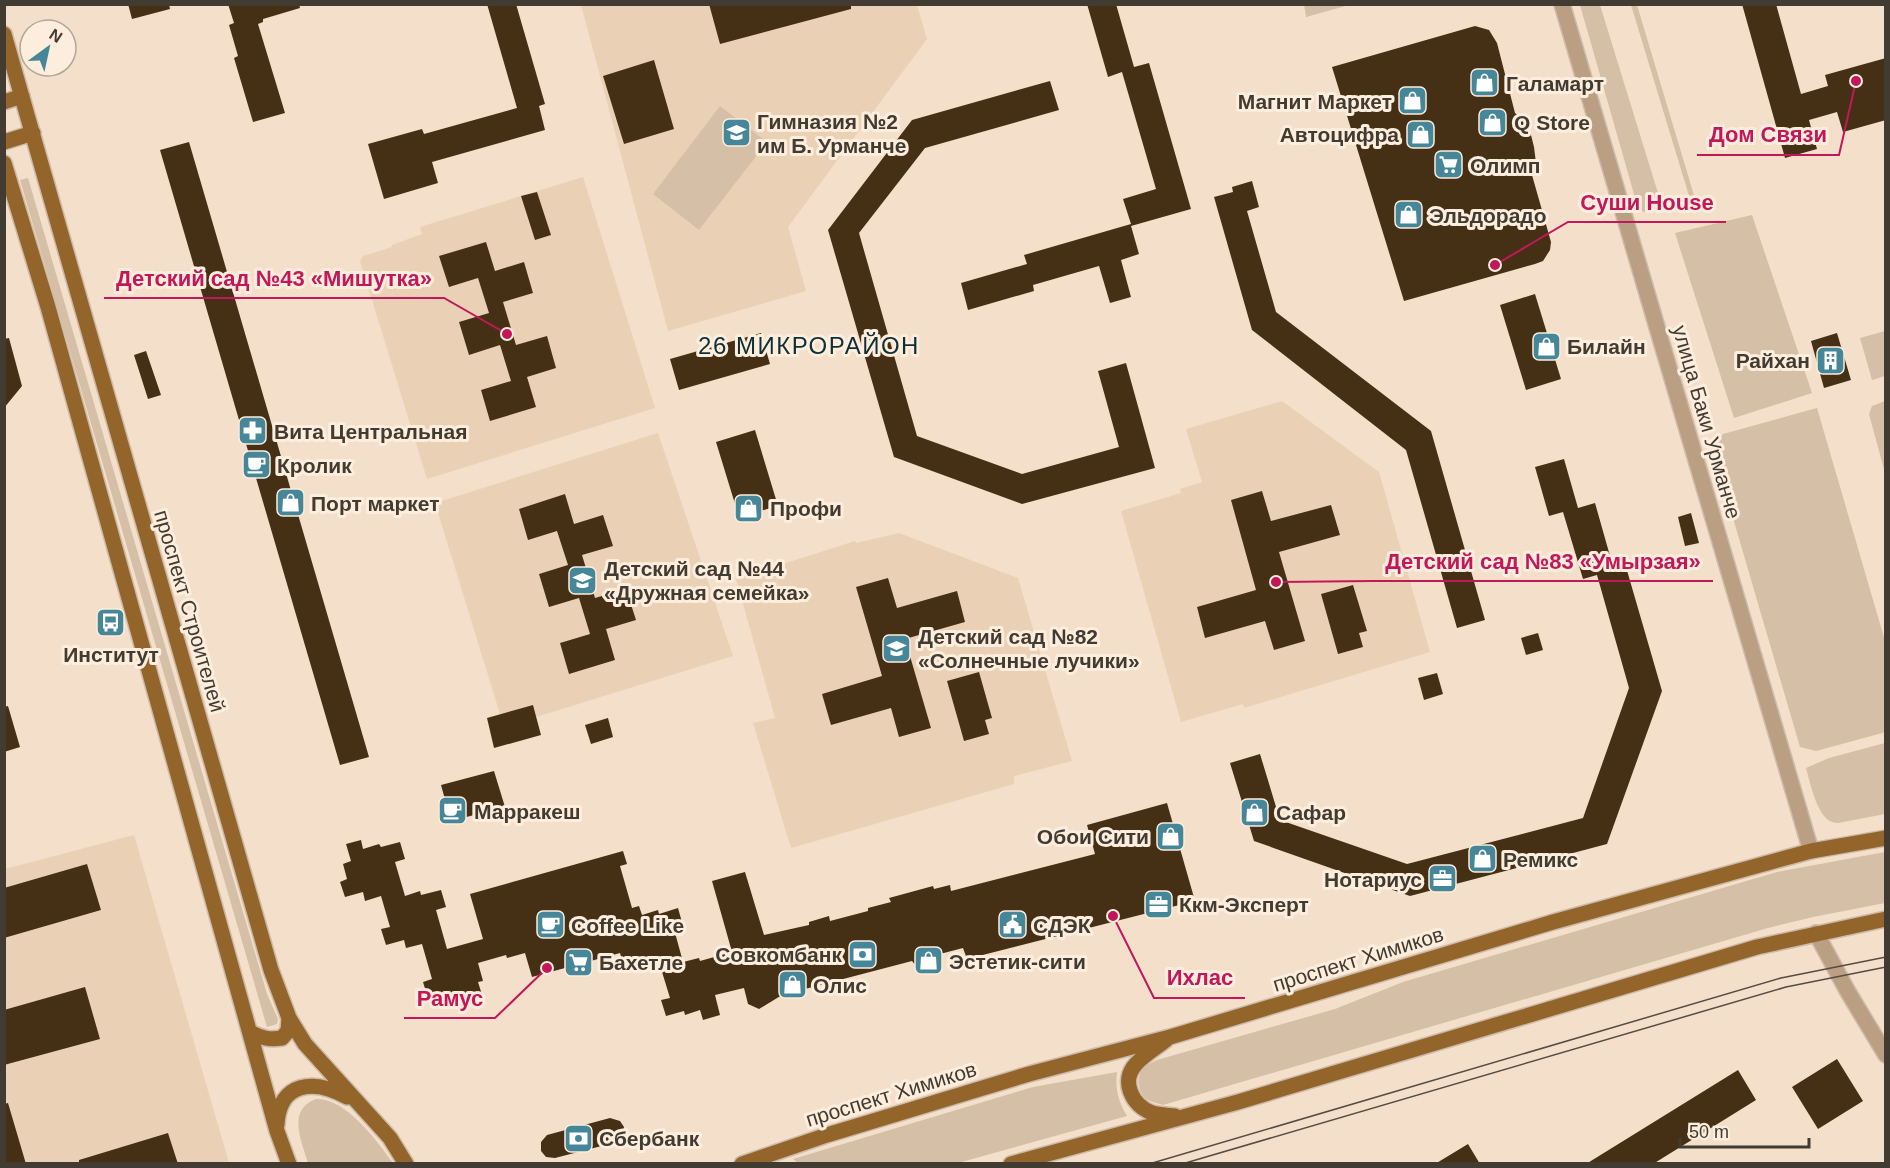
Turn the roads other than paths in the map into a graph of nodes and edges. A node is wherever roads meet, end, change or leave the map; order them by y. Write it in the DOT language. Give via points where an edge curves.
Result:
graph roads {
  1 [pos="1562,4"];
  2 [pos="4,34"];
  3 [pos="22,96"];
  4 [pos="4,102"];
  5 [pos="33,133"];
  6 [pos="4,142"];
  7 [pos="4,163"];
  8 [pos="1886,838"];
  9 [pos="1811,851"];
  10 [pos="1886,919"];
  11 [pos="1816,933"];
  12 [pos="289,1018"];
  13 [pos="250,1032"];
  14 [pos="1170,1036"];
  15 [pos="1886,1055"];
  16 [pos="360,1104"];
  17 [pos="1184,1117"];
  18 [pos="277,1131"];
  19 [pos="289,1164"];
  20 [pos="406,1164"];
  21 [pos="742,1164"];
  22 [pos="1011,1164"];
  1 -- 9 [label="street, улица Баки Урманче"];
  2 -- 3 [label="main road, проспект Строителей"];
  3 -- 4 [label="main road"];
  3 -- 5 [label="main road, проспект Строителей"];
  5 -- 6 [label="main road"];
  5 -- 12 [label="main road, проспект Строителей" via="247,891"];
  7 -- 13 [label="main road" via="48,307"];
  8 -- 9 [label="main road, проспект Химиков"];
  9 -- 14 [label="main road, проспект Химиков" via="1553,922"];
  10 -- 11 [label="main road"];
  11 -- 15 [label="street"];
  11 -- 17 [label="main road" via="1757,947"];
  12 -- 13 [label="main road" via="288,1031 282,1038 273,1040"];
  12 -- 16 [label="main road, проспект Строителей" via="305,1044"];
  13 -- 18 [label="main road"];
  14 -- 17 [label="main road" via="1135,1064 1128,1086 1132,1098 1144,1109"];
  14 -- 21 [label="main road, проспект Химиков" via="1029,1074"];
  16 -- 18 [label="main road" via="322,1086 300,1088 283,1102 277,1116"];
  16 -- 20 [label="main road, проспект Строителей" via="390,1138"];
  17 -- 22 [label="main road"];
  18 -- 19 [label="main road"];
}
